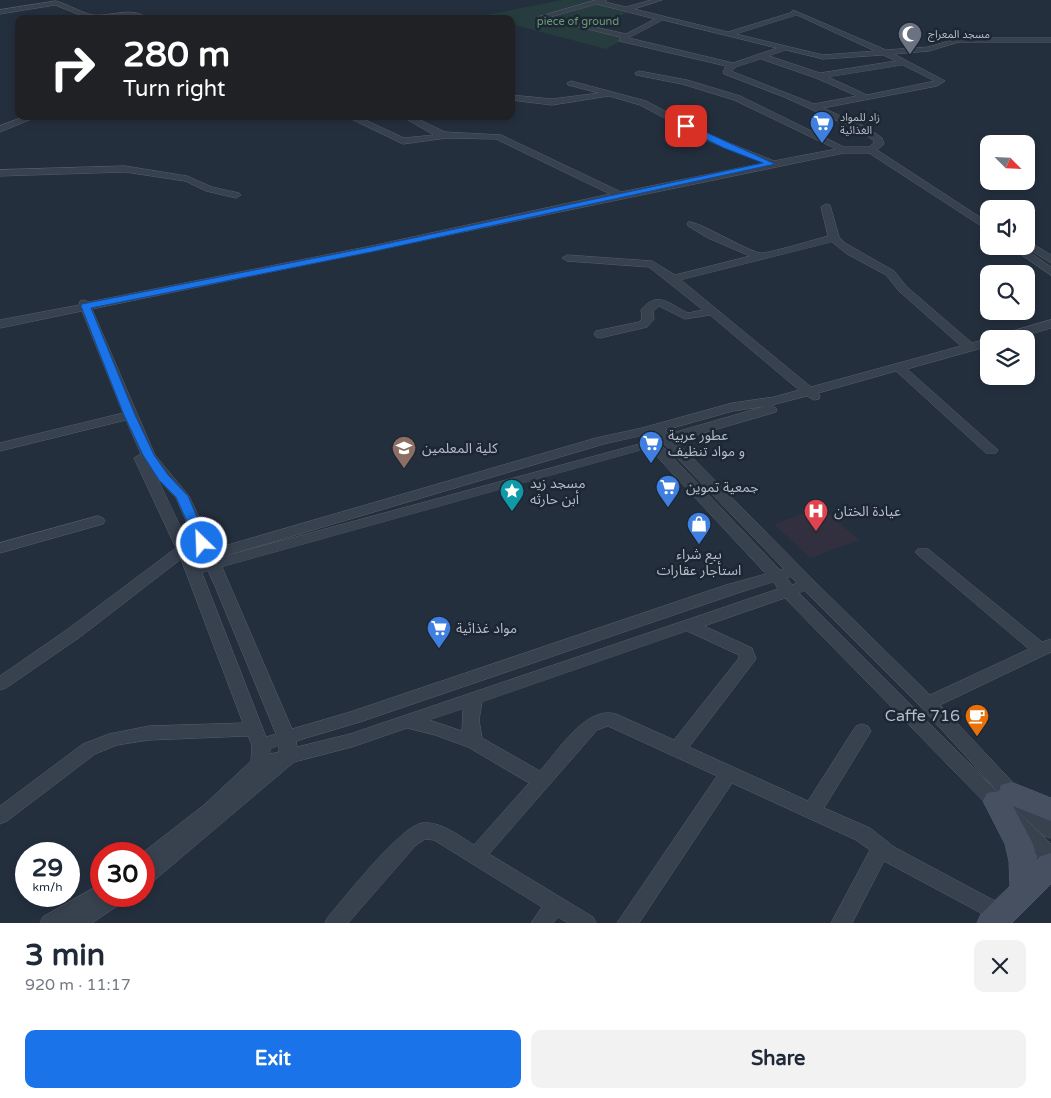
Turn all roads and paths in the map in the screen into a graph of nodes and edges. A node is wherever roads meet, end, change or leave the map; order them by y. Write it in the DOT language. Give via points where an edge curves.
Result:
graph roads {
  1 [pos="604,0"];
  2 [pos="659,0"];
  3 [pos="596,2"];
  4 [pos="624,10"];
  5 [pos="0,12"];
  6 [pos="87,15"];
  7 [pos="662,18"];
  8 [pos="730,34"];
  9 [pos="625,36"];
  10 [pos="1051,40"];
  11 [pos="786,48"];
  12 [pos="883,52"];
  13 [pos="761,56"];
  14 [pos="904,62"];
  15 [pos="733,65"];
  16 [pos="639,73"];
  17 [pos="819,76"];
  18 [pos="571,83"];
  19 [pos="612,94"];
  20 [pos="515,97"];
  21 [pos="865,97"];
  22 [pos="813,106"];
  23 [pos="24,120"];
  24 [pos="358,120"];
  25 [pos="413,120"];
  26 [pos="0,129"];
  27 [pos="449,136"];
  28 [pos="840,147"];
  29 [pos="875,147"];
  30 [pos="769,162"];
  31 [pos="0,173"];
  32 [pos="617,194"];
  33 [pos="236,195"];
  34 [pos="826,207"];
  35 [pos="980,212"];
  36 [pos="980,222"];
  37 [pos="692,224"];
  38 [pos="834,238"];
  39 [pos="1035,249"];
  40 [pos="1027,255"];
  41 [pos="758,256"];
  42 [pos="567,258"];
  43 [pos="1051,260"];
  44 [pos="1051,272"];
  45 [pos="673,279"];
  46 [pos="81,305"];
  47 [pos="712,311"];
  48 [pos="0,320"];
  49 [pos="0,324"];
  50 [pos="1051,324"];
  51 [pos="1031,330"];
  52 [pos="1051,331"];
  53 [pos="600,334"];
  54 [pos="1035,336"];
  55 [pos="980,344"];
  56 [pos="970,347"];
  57 [pos="980,350"];
  58 [pos="902,371"];
  59 [pos="813,394"];
  60 [pos="126,416"];
  61 [pos="655,436"];
  62 [pos="0,447"];
  63 [pos="991,450"];
  64 [pos="98,522"];
  65 [pos="0,548"];
  66 [pos="923,552"];
  67 [pos="188,560"];
  68 [pos="210,560"];
  69 [pos="794,571"];
  70 [pos="778,577"];
  71 [pos="808,585"];
  72 [pos="788,591"];
  73 [pos="688,625"];
  74 [pos="1046,648"];
  75 [pos="0,684"];
  76 [pos="475,698"];
  77 [pos="928,703"];
  78 [pos="404,721"];
  79 [pos="862,731"];
  80 [pos="258,737"];
  81 [pos="287,738"];
  82 [pos="474,742"];
  83 [pos="677,749"];
  84 [pos="289,757"];
  85 [pos="260,764"];
  86 [pos="729,772"];
  87 [pos="542,781"];
  88 [pos="1004,797"];
  89 [pos="812,810"];
  90 [pos="1051,810"];
  91 [pos="0,816"];
  92 [pos="1051,830"];
  93 [pos="880,848"];
  94 [pos="155,854"];
  95 [pos="476,856"];
  96 [pos="1051,857"];
  97 [pos="1051,865"];
  98 [pos="155,868"];
  99 [pos="1025,890"];
  100 [pos="90,901"];
  101 [pos="555,905"];
  102 [pos="99,907"];
  103 [pos="996,918"];
  104 [pos="50,923"];
  105 [pos="75,923"];
  106 [pos="335,923"];
  107 [pos="541,923"];
  108 [pos="586,923"];
  109 [pos="628,923"];
  110 [pos="841,923"];
  1 -- 3 [label="street"];
  2 -- 4 [label="street"];
  3 -- 4 [label="street"];
  3 -- 9 [label="street" via="542,17"];
  4 -- 7 [label="street"];
  5 -- 6 [label="street" via="56,3"];
  7 -- 8 [label="street"];
  7 -- 9 [label="street"];
  8 -- 11 [label="street"];
  8 -- 12 [label="street" via="795,12"];
  9 -- 15 [label="street" via="622,39"];
  10 -- 12 [label="street" via="964,40 929,49"];
  11 -- 12 [label="street" via="823,58"];
  11 -- 13 [label="street"];
  12 -- 14 [label="street"];
  13 -- 15 [label="street"];
  13 -- 17 [label="street"];
  14 -- 17 [label="street"];
  14 -- 21 [label="street" via="941,82"];
  15 -- 22 [label="street" via="727,72"];
  16 -- 28 [label="street" via="737,98"];
  17 -- 21 [label="street"];
  18 -- 19 [label="street"];
  19 -- 20 [label="street" via="552,102"];
  19 -- 30 [label="street" via="643,103 718,142"];
  21 -- 22 [label="street"];
  22 -- 29 [label="street" via="877,138"];
  23 -- 26 [label="street"];
  24 -- 27 [label="street" via="403,141"];
  25 -- 27 [label="street"];
  27 -- 32 [label="street" via="486,134 498,137"];
  28 -- 29 [label="street" via="871,143"];
  28 -- 30 [label="street"];
  29 -- 30 [label="street"];
  29 -- 35 [label="street"];
  29 -- 36 [label="street"];
  30 -- 32 [label="street"];
  31 -- 33 [label="street" via="132,170 187,179 209,189"];
  32 -- 46 [label="street"];
  34 -- 38 [label="street"];
  37 -- 41 [label="street"];
  38 -- 41 [label="street"];
  38 -- 56 [label="street" via="901,283 903,289"];
  39 -- 43 [label="street"];
  40 -- 44 [label="street"];
  41 -- 45 [label="street"];
  42 -- 45 [label="street" via="652,264"];
  45 -- 47 [label="street"];
  46 -- 48 [label="street"];
  46 -- 49 [label="street"];
  46 -- 60 [label="street"];
  47 -- 53 [label="street" via="688,316 668,304 655,304 647,310 648,319 643,325"];
  47 -- 59 [label="street"];
  50 -- 51 [label="street"];
  52 -- 54 [label="street"];
  55 -- 56 [label="street"];
  56 -- 59 [label="street"];
  57 -- 58 [label="street"];
  58 -- 59 [label="street"];
  58 -- 63 [label="street"];
  59 -- 61 [label="street" via="732,408"];
  60 -- 62 [label="street"];
  60 -- 67 [label="street"];
  60 -- 68 [label="street" via="155,466 182,496"];
  61 -- 68 [label="street"];
  61 -- 69 [label="street"];
  61 -- 70 [label="street"];
  64 -- 65 [label="street"];
  66 -- 74 [label="street"];
  67 -- 68 [label="street"];
  67 -- 75 [label="street"];
  67 -- 80 [label="street"];
  68 -- 81 [label="street"];
  69 -- 70 [label="street"];
  69 -- 71 [label="street"];
  70 -- 72 [label="street"];
  70 -- 81 [label="street"];
  71 -- 72 [label="street"];
  71 -- 77 [label="street"];
  72 -- 73 [label="street"];
  72 -- 88 [label="street"];
  73 -- 76 [label="street"];
  73 -- 83 [label="street" via="746,652 748,658"];
  74 -- 77 [label="street"];
  76 -- 78 [label="street"];
  76 -- 82 [label="street" via="469,727"];
  77 -- 88 [label="street"];
  78 -- 82 [label="street"];
  78 -- 84 [label="street" via="352,740"];
  79 -- 89 [label="street"];
  80 -- 81 [label="street"];
  80 -- 85 [label="street"];
  80 -- 91 [label="street" via="149,733 116,739 89,749"];
  81 -- 84 [label="street"];
  82 -- 87 [label="street"];
  83 -- 86 [label="street"];
  83 -- 87 [label="street" via="616,721 598,720"];
  84 -- 85 [label="street"];
  84 -- 98 [label="street"];
  85 -- 94 [label="street" via="211,810"];
  86 -- 89 [label="street"];
  86 -- 109 [label="street"];
  87 -- 95 [label="street"];
  88 -- 90 [label="main road"];
  88 -- 92 [label="street"];
  88 -- 96 [label="street"];
  88 -- 99 [label="main road" via="1023,861"];
  89 -- 93 [label="street" via="870,838"];
  93 -- 103 [label="street"];
  93 -- 110 [label="street"];
  95 -- 101 [label="street"];
  95 -- 106 [label="street" via="438,833 422,831 408,840"];
  97 -- 99 [label="main road"];
  99 -- 103 [label="main road"];
  100 -- 104 [label="street"];
  101 -- 107 [label="street"];
  101 -- 108 [label="street"];
  102 -- 105 [label="street"];
}
